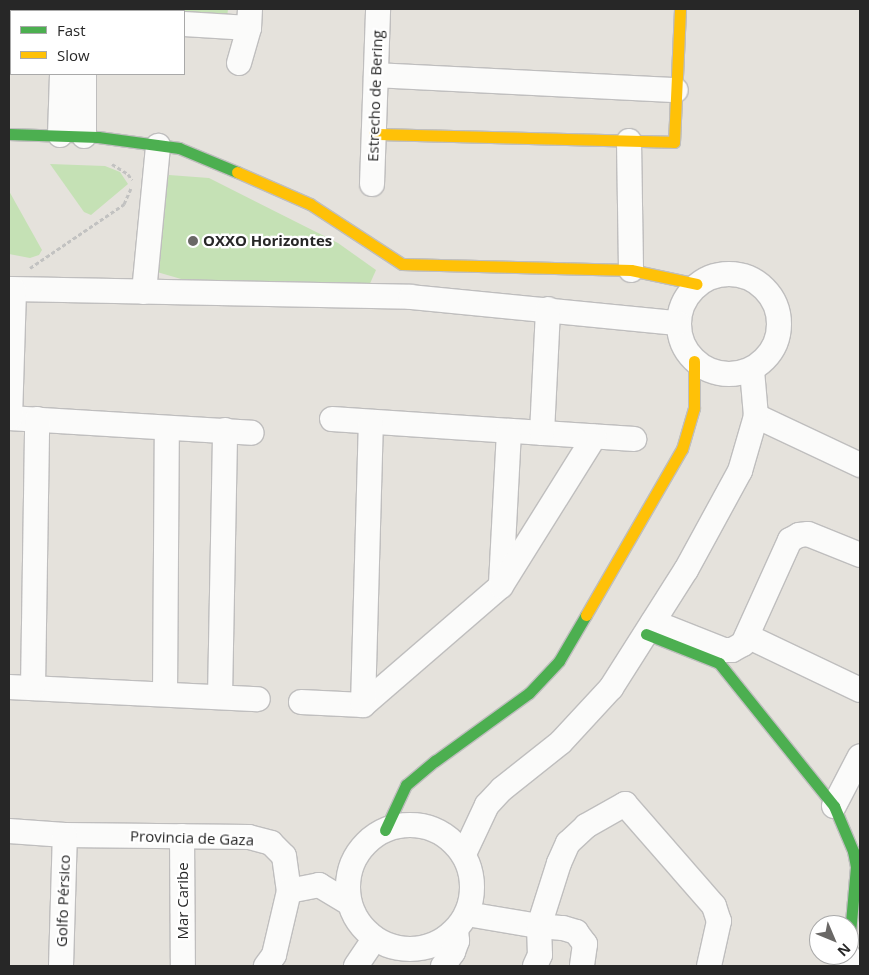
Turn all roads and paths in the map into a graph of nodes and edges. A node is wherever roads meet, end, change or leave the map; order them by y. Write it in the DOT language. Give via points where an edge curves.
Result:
graph roads {
  1 [pos="378,9"];
  2 [pos="680,9"];
  3 [pos="249,18"];
  4 [pos="185,24"];
  5 [pos="239,64"];
  6 [pos="62,75"];
  7 [pos="84,75"];
  8 [pos="376,75"];
  9 [pos="676,90"];
  10 [pos="9,134"];
  11 [pos="374,134"];
  12 [pos="60,135"];
  13 [pos="84,136"];
  14 [pos="628,141"];
  15 [pos="158,146"];
  16 [pos="134,181"];
  17 [pos="372,184"];
  18 [pos="402,264"];
  19 [pos="631,270"];
  20 [pos="15,284"];
  21 [pos="697,284"];
  22 [pos="144,292"];
  23 [pos="381,296"];
  24 [pos="548,308"];
  25 [pos="678,323"];
  26 [pos="694,362"];
  27 [pos="752,370"];
  28 [pos="756,416"];
  29 [pos="10,418"];
  30 [pos="37,419"];
  31 [pos="332,419"];
  32 [pos="371,423"];
  33 [pos="167,428"];
  34 [pos="225,430"];
  35 [pos="509,431"];
  36 [pos="252,433"];
  37 [pos="542,433"];
  38 [pos="594,437"];
  39 [pos="634,439"];
  40 [pos="860,465"];
  41 [pos="860,555"];
  42 [pos="501,586"];
  43 [pos="649,628"];
  44 [pos="747,636"];
  45 [pos="721,656"];
  46 [pos="9,687"];
  47 [pos="33,688"];
  48 [pos="860,690"];
  49 [pos="166,694"];
  50 [pos="220,697"];
  51 [pos="258,699"];
  52 [pos="301,702"];
  53 [pos="362,706"];
  54 [pos="860,756"];
  55 [pos="834,806"];
  56 [pos="9,830"];
  57 [pos="385,830"];
  58 [pos="65,835"];
  59 [pos="182,836"];
  60 [pos="464,854"];
  61 [pos="289,891"];
  62 [pos="349,903"];
  63 [pos="852,915"];
  64 [pos="462,922"];
  65 [pos="539,926"];
  66 [pos="374,939"];
  67 [pos="61,966"];
  68 [pos="183,966"];
  69 [pos="266,966"];
  70 [pos="356,966"];
  71 [pos="443,966"];
  72 [pos="535,966"];
  73 [pos="582,966"];
  74 [pos="709,966"];
  1 -- 8 [label="street, Estrecho de Bering"];
  2 -- 9 [label="street"];
  3 -- 4 [label="street"];
  3 -- 5 [label="street"];
  6 -- 12 [label="street"];
  7 -- 13 [label="street"];
  8 -- 9 [label="street"];
  8 -- 11 [label="street, Estrecho de Bering"];
  9 -- 14 [label="street" via="674,142"];
  10 -- 12 [label="street"];
  11 -- 14 [label="street"];
  11 -- 17 [label="street, Estrecho de Bering"];
  12 -- 13 [label="street"];
  13 -- 15 [label="street"];
  14 -- 19 [label="street"];
  15 -- 18 [label="street" via="179,148 310,204"];
  15 -- 22 [label="street"];
  16 -- 20 [label="path" via="124,204"];
  18 -- 19 [label="street"];
  18 -- 23 [label="street"];
  19 -- 21 [label="street"];
  20 -- 22 [label="street"];
  20 -- 29 [label="street"];
  21 -- 25 [label="street" via="684,301"];
  21 -- 27 [label="street" via="724,273 752,278 773,296 781,324 773,351"];
  22 -- 23 [label="street"];
  23 -- 24 [label="street"];
  24 -- 25 [label="street"];
  24 -- 37 [label="street"];
  25 -- 26 [label="street" via="682,344"];
  26 -- 27 [label="street" via="721,375"];
  26 -- 57 [label="street" via="694,408 682,449 559,661 529,693 435,760 406,785"];
  27 -- 28 [label="street"];
  28 -- 40 [label="street"];
  28 -- 43 [label="street" via="740,471 686,570"];
  29 -- 30 [label="street"];
  30 -- 33 [label="street"];
  30 -- 47 [label="street"];
  31 -- 32 [label="street"];
  32 -- 35 [label="street"];
  32 -- 53 [label="street"];
  33 -- 34 [label="street"];
  33 -- 49 [label="street"];
  34 -- 36 [label="street"];
  34 -- 50 [label="street"];
  35 -- 37 [label="street"];
  35 -- 42 [label="street"];
  37 -- 38 [label="street"];
  38 -- 39 [label="street"];
  38 -- 42 [label="street"];
  41 -- 44 [label="street" via="808,534 790,540"];
  42 -- 53 [label="street"];
  43 -- 45 [label="street"];
  43 -- 60 [label="street" via="611,688 580,722 487,805"];
  44 -- 45 [label="street" via="743,644"];
  44 -- 48 [label="street"];
  45 -- 55 [label="street"];
  46 -- 47 [label="street"];
  47 -- 49 [label="street"];
  49 -- 50 [label="street"];
  50 -- 51 [label="street"];
  52 -- 53 [label="street"];
  54 -- 55 [label="street"];
  55 -- 63 [label="street" via="853,851 856,867"];
  56 -- 58 [label="street, Provincia de Gaza"];
  57 -- 60 [label="street" via="407,825 429,827 449,838"];
  57 -- 62 [label="street" via="367,843 354,860 348,881"];
  58 -- 59 [label="street, Provincia de Gaza"];
  58 -- 67 [label="street, Golfo Pérsico"];
  59 -- 61 [label="street, Provincia de Gaza" via="249,837 270,843 284,856"];
  59 -- 68 [label="street, Mar Caribe"];
  60 -- 64 [label="street" via="473,884"];
  61 -- 62 [label="street" via="319,885"];
  61 -- 69 [label="street, Provincia de Gaza" via="274,955"];
  62 -- 66 [label="street" via="359,923"];
  64 -- 65 [label="street"];
  64 -- 66 [label="street" via="431,947 402,950"];
  64 -- 71 [label="street" via="454,952"];
  65 -- 72 [label="street" via="540,955"];
  65 -- 73 [label="street" via="576,932 585,944"];
  65 -- 74 [label="street" via="568,843 586,826 625,804 714,906 719,921"];
  66 -- 70 [label="street"];
}
